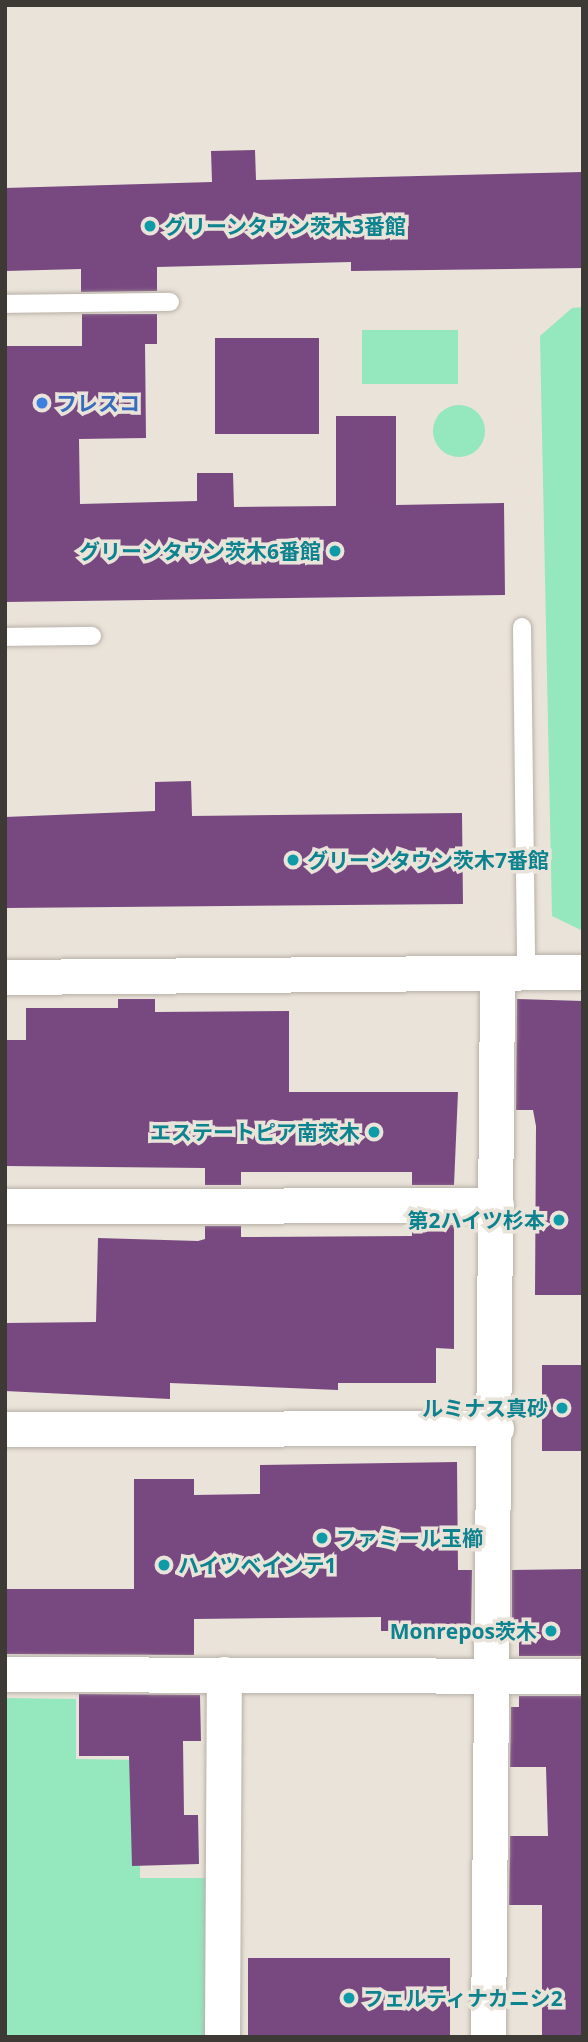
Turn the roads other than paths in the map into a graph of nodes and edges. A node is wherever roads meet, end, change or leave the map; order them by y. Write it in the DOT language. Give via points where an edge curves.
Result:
graph roads {
  1 [pos="170,302"];
  2 [pos="5,304"];
  3 [pos="522,627"];
  4 [pos="92,636"];
  5 [pos="5,637"];
  6 [pos="583,972"];
  7 [pos="512,975"];
  8 [pos="5,977"];
  9 [pos="496,1205"];
  10 [pos="5,1206"];
  11 [pos="496,1428"];
  12 [pos="5,1429"];
  13 [pos="5,1674"];
  14 [pos="224,1674"];
  15 [pos="495,1675"];
  16 [pos="583,1676"];
  17 [pos="222,2037"];
  18 [pos="488,2037"];
  1 -- 2 [label="lane"];
  3 -- 7 [label="lane"];
  4 -- 5 [label="lane"];
  6 -- 7 [label="street"];
  7 -- 8 [label="street"];
  7 -- 9 [label="street"];
  9 -- 10 [label="street"];
  9 -- 11 [label="street"];
  11 -- 12 [label="street"];
  11 -- 15 [label="street"];
  13 -- 14 [label="street"];
  14 -- 15 [label="street"];
  14 -- 17 [label="street"];
  15 -- 16 [label="street"];
  15 -- 18 [label="street"];
}
